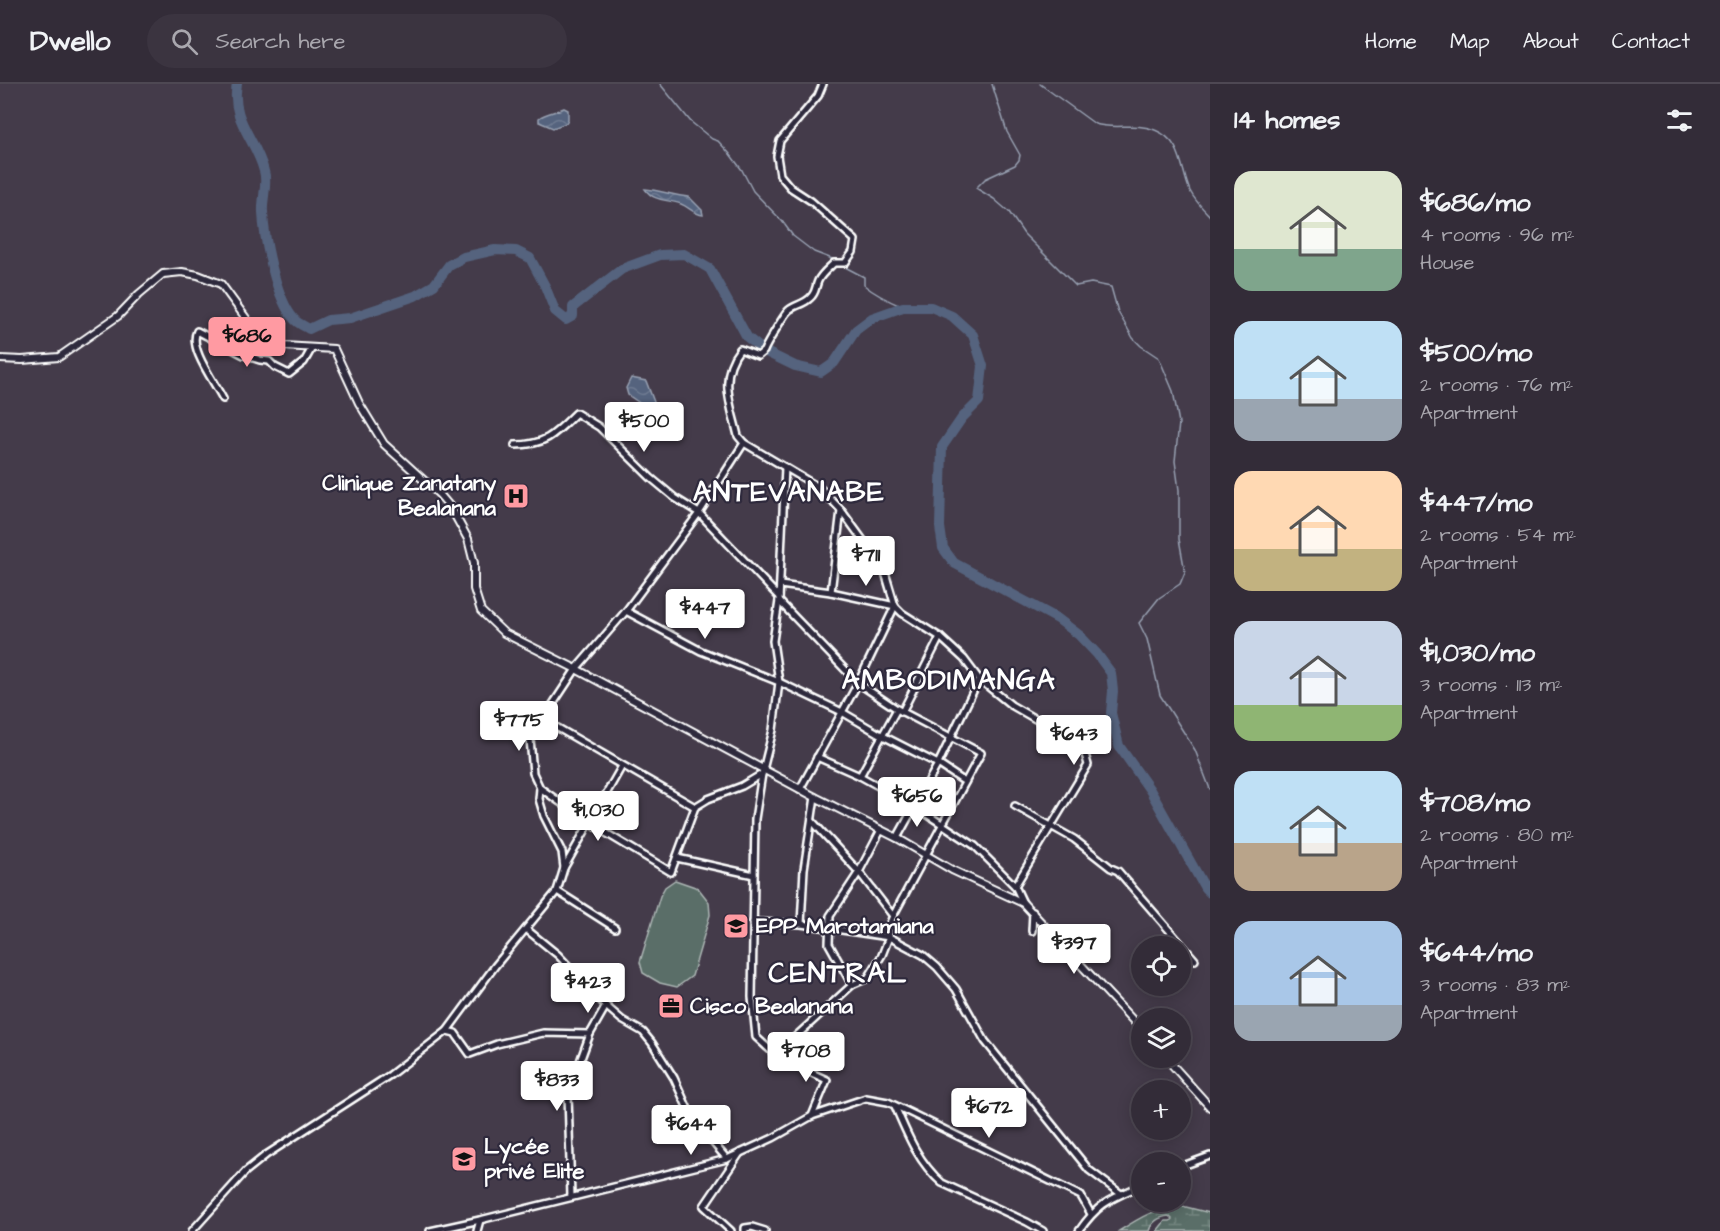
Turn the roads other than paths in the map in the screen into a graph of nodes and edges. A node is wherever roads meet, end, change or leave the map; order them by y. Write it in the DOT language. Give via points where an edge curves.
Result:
graph roads {
  1 [pos="823,84"];
  2 [pos="312,348"];
  3 [pos="0,359"];
  4 [pos="223,399"];
  5 [pos="744,443"];
  6 [pos="514,445"];
  7 [pos="785,468"];
  8 [pos="841,510"];
  9 [pos="699,513"];
  10 [pos="780,585"];
  11 [pos="831,592"];
  12 [pos="779,599"];
  13 [pos="895,606"];
  14 [pos="626,611"];
  15 [pos="940,637"];
  16 [pos="576,669"];
  17 [pos="979,679"];
  18 [pos="779,682"];
  19 [pos="858,683"];
  20 [pos="899,711"];
  21 [pos="842,712"];
  22 [pos="544,720"];
  23 [pos="883,736"];
  24 [pos="951,736"];
  25 [pos="817,757"];
  26 [pos="938,764"];
  27 [pos="622,766"];
  28 [pos="764,772"];
  29 [pos="860,776"];
  30 [pos="965,782"];
  31 [pos="540,788"];
  32 [pos="800,789"];
  33 [pos="815,797"];
  34 [pos="1015,806"];
  35 [pos="695,807"];
  36 [pos="916,807"];
  37 [pos="812,821"];
  38 [pos="591,824"];
  39 [pos="943,824"];
  40 [pos="1051,827"];
  41 [pos="881,830"];
  42 [pos="897,838"];
  43 [pos="926,854"];
  44 [pos="677,858"];
  45 [pos="564,868"];
  46 [pos="859,872"];
  47 [pos="754,875"];
  48 [pos="1015,886"];
  49 [pos="557,891"];
  50 [pos="1023,903"];
  51 [pos="1033,912"];
  52 [pos="892,916"];
  53 [pos="753,922"];
  54 [pos="801,924"];
  55 [pos="615,928"];
  56 [pos="829,928"];
  57 [pos="526,929"];
  58 [pos="1032,931"];
  59 [pos="889,937"];
  60 [pos="1195,960"];
  61 [pos="852,985"];
  62 [pos="606,1006"];
  63 [pos="1131,1018"];
  64 [pos="447,1031"];
  65 [pos="590,1034"];
  66 [pos="779,1058"];
  67 [pos="1175,1068"];
  68 [pos="895,1106"];
  69 [pos="1210,1107"];
  70 [pos="812,1116"];
  71 [pos="741,1152"];
  72 [pos="1210,1156"];
  73 [pos="727,1159"];
  74 [pos="1191,1163"];
  75 [pos="1131,1190"];
  76 [pos="1121,1194"];
  77 [pos="571,1197"];
  78 [pos="1091,1214"];
  79 [pos="480,1220"];
  80 [pos="192,1231"];
  81 [pos="430,1231"];
  82 [pos="477,1231"];
  83 [pos="731,1231"];
  84 [pos="745,1231"];
  85 [pos="765,1231"];
  86 [pos="1043,1231"];
  87 [pos="1079,1231"];
  1 -- 5 [label="street" via="818,96 782,136 777,156 780,175 855,240 853,252 845,263 834,263 825,272 810,299 784,315 764,351 758,356 740,349 732,360 727,378 738,436"];
  2 -- 3 [label="street" via="284,346 263,338 221,284 182,272 163,274 118,316 59,357"];
  2 -- 4 [label="street" via="304,362 289,374 197,331 194,336 198,356"];
  2 -- 16 [label="street" via="334,349 359,403 384,444 451,508 468,539 481,611 504,633"];
  5 -- 7 [label="street"];
  5 -- 9 [label="street"];
  6 -- 9 [label="street" via="543,442 576,413 600,427 651,478"];
  7 -- 8 [label="street" via="819,488"];
  7 -- 10 [label="street"];
  8 -- 11 [label="street"];
  8 -- 13 [label="street" via="884,568"];
  9 -- 12 [label="street"];
  9 -- 14 [label="street"];
  10 -- 11 [label="street"];
  10 -- 12 [label="street"];
  11 -- 13 [label="street"];
  12 -- 18 [label="street" via="773,641"];
  12 -- 19 [label="street"];
  13 -- 15 [label="street"];
  13 -- 19 [label="street"];
  14 -- 16 [label="street"];
  14 -- 18 [label="street" via="701,651"];
  15 -- 17 [label="street"];
  15 -- 20 [label="street"];
  16 -- 22 [label="street"];
  16 -- 28 [label="street"];
  17 -- 24 [label="street"];
  17 -- 40 [label="street" via="1085,754 1088,765"];
  18 -- 21 [label="street"];
  18 -- 28 [label="street"];
  19 -- 20 [label="street"];
  19 -- 21 [label="street"];
  20 -- 23 [label="street"];
  20 -- 24 [label="street"];
  21 -- 23 [label="street"];
  21 -- 25 [label="street"];
  22 -- 27 [label="street"];
  22 -- 31 [label="street" via="530,739 533,773"];
  23 -- 26 [label="street"];
  23 -- 29 [label="street"];
  24 -- 26 [label="street"];
  24 -- 30 [label="street" via="981,753"];
  25 -- 29 [label="street"];
  25 -- 32 [label="street"];
  26 -- 30 [label="street"];
  26 -- 36 [label="street"];
  27 -- 35 [label="street"];
  27 -- 38 [label="street"];
  28 -- 32 [label="street"];
  28 -- 35 [label="street"];
  28 -- 47 [label="street" via="755,819"];
  29 -- 36 [label="street"];
  30 -- 39 [label="street"];
  31 -- 38 [label="street"];
  31 -- 45 [label="street" via="544,816 562,852"];
  32 -- 33 [label="street"];
  33 -- 37 [label="street"];
  33 -- 41 [label="street"];
  34 -- 40 [label="street"];
  35 -- 44 [label="street"];
  36 -- 39 [label="street"];
  36 -- 42 [label="street"];
  37 -- 46 [label="street"];
  37 -- 54 [label="street"];
  38 -- 44 [label="street" via="671,872"];
  38 -- 45 [label="street"];
  39 -- 43 [label="street"];
  39 -- 48 [label="street" via="975,846"];
  40 -- 48 [label="street"];
  40 -- 60 [label="street" via="1118,871"];
  41 -- 42 [label="street"];
  41 -- 46 [label="street"];
  42 -- 43 [label="street"];
  43 -- 50 [label="street"];
  43 -- 52 [label="street"];
  44 -- 47 [label="street"];
  45 -- 49 [label="street"];
  46 -- 52 [label="street"];
  46 -- 56 [label="street" via="830,916"];
  47 -- 53 [label="street"];
  48 -- 50 [label="street"];
  49 -- 55 [label="street"];
  49 -- 57 [label="street"];
  50 -- 51 [label="street"];
  51 -- 58 [label="street"];
  51 -- 63 [label="street"];
  52 -- 59 [label="street"];
  53 -- 54 [label="street"];
  53 -- 66 [label="street" via="756,1037"];
  54 -- 56 [label="street"];
  56 -- 59 [label="street"];
  56 -- 61 [label="street" via="829,944"];
  57 -- 62 [label="street" via="558,955"];
  57 -- 64 [label="street"];
  59 -- 61 [label="street" via="868,978"];
  59 -- 76 [label="street" via="937,967 956,989 985,1041 1089,1170"];
  61 -- 66 [label="street" via="793,1039"];
  62 -- 65 [label="street"];
  62 -- 73 [label="street" via="652,1043 692,1118"];
  64 -- 65 [label="street" via="455,1033 470,1054 543,1033"];
  64 -- 80 [label="street" via="390,1075 266,1155 246,1171"];
  65 -- 77 [label="street" via="568,1094"];
  66 -- 70 [label="street" via="827,1080"];
  67 -- 69 [label="street"];
  68 -- 70 [label="street" via="866,1098"];
  68 -- 78 [label="street" via="1080,1196"];
  68 -- 86 [label="street" via="918,1156 931,1174 942,1183"];
  70 -- 71 [label="street"];
  71 -- 73 [label="street"];
  71 -- 83 [label="street" via="704,1206"];
  72 -- 74 [label="street"];
  73 -- 77 [label="street"];
  75 -- 76 [label="street"];
  76 -- 78 [label="street"];
  77 -- 79 [label="street"];
  78 -- 87 [label="street"];
  79 -- 81 [label="street"];
  79 -- 82 [label="street"];
  84 -- 85 [label="street" via="752,1227"];
}
